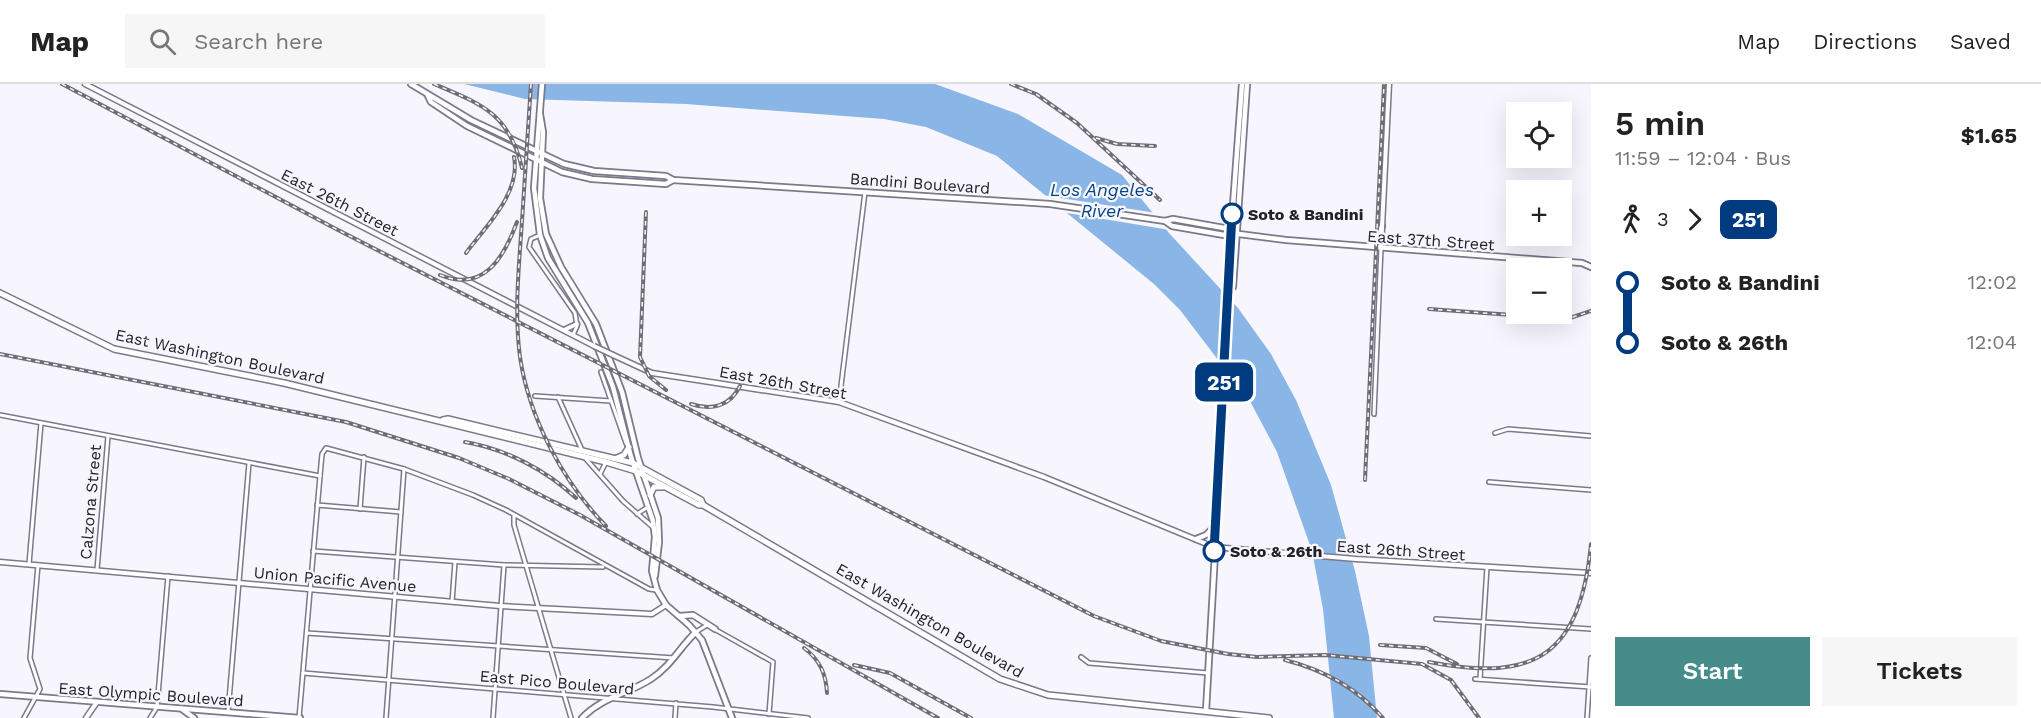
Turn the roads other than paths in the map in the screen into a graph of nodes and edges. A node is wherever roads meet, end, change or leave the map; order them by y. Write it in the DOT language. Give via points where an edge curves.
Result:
graph roads {
  1 [pos="85,84"];
  2 [pos="411,84"];
  3 [pos="542,84"];
  4 [pos="1242,84"];
  5 [pos="1247,84"];
  6 [pos="1389,84"];
  7 [pos="428,96"];
  8 [pos="540,114"];
  9 [pos="1242,117"];
  10 [pos="537,137"];
  11 [pos="527,147"];
  12 [pos="536,152"];
  13 [pos="542,155"];
  14 [pos="535,159"];
  15 [pos="542,162"];
  16 [pos="673,180"];
  17 [pos="866,192"];
  18 [pos="1382,226"];
  19 [pos="1232,233"];
  20 [pos="540,235"];
  21 [pos="1368,247"];
  22 [pos="1381,248"];
  23 [pos="1591,260"];
  24 [pos="1582,263"];
  25 [pos="1591,267"];
  26 [pos="0,293"];
  27 [pos="577,324"];
  28 [pos="563,330"];
  29 [pos="573,335"];
  30 [pos="601,372"];
  31 [pos="535,396"];
  32 [pos="558,397"];
  33 [pos="611,401"];
  34 [pos="839,402"];
  35 [pos="1374,414"];
  36 [pos="0,415"];
  37 [pos="40,423"];
  38 [pos="1495,433"];
  39 [pos="108,436"];
  40 [pos="1591,436"];
  41 [pos="629,447"];
  42 [pos="583,454"];
  43 [pos="364,457"];
  44 [pos="616,458"];
  45 [pos="606,462"];
  46 [pos="249,463"];
  47 [pos="633,463"];
  48 [pos="638,468"];
  49 [pos="404,470"];
  50 [pos="643,475"];
  51 [pos="320,476"];
  52 [pos="601,476"];
  53 [pos="1489,482"];
  54 [pos="667,488"];
  55 [pos="1591,490"];
  56 [pos="650,495"];
  57 [pos="317,505"];
  58 [pos="703,505"];
  59 [pos="648,507"];
  60 [pos="360,509"];
  61 [pos="401,512"];
  62 [pos="637,514"];
  63 [pos="514,515"];
  64 [pos="1215,526"];
  65 [pos="657,529"];
  66 [pos="1196,539"];
  67 [pos="1214,547"];
  68 [pos="313,551"];
  69 [pos="398,558"];
  70 [pos="0,562"];
  71 [pos="455,562"];
  72 [pos="29,564"];
  73 [pos="526,564"];
  74 [pos="38,565"];
  75 [pos="504,565"];
  76 [pos="605,567"];
  77 [pos="1488,567"];
  78 [pos="97,570"];
  79 [pos="1591,573"];
  80 [pos="168,576"];
  81 [pos="239,582"];
  82 [pos="310,590"];
  83 [pos="657,590"];
  84 [pos="395,598"];
  85 [pos="452,602"];
  86 [pos="666,605"];
  87 [pos="500,606"];
  88 [pos="540,608"];
  89 [pos="679,616"];
  90 [pos="1436,619"];
  91 [pos="1484,622"];
  92 [pos="715,629"];
  93 [pos="1591,629"];
  94 [pos="696,632"];
  95 [pos="306,633"];
  96 [pos="392,639"];
  97 [pos="498,648"];
  98 [pos="551,650"];
  99 [pos="1081,657"];
  100 [pos="676,658"];
  101 [pos="1591,658"];
  102 [pos="1208,673"];
  103 [pos="303,674"];
  104 [pos="1475,679"];
  105 [pos="1480,679"];
  106 [pos="389,680"];
  107 [pos="1590,687"];
  108 [pos="495,689"];
  109 [pos="0,694"];
  110 [pos="564,695"];
  111 [pos="37,697"];
  112 [pos="607,698"];
  113 [pos="97,702"];
  114 [pos="676,703"];
  115 [pos="157,707"];
  116 [pos="181,708"];
  117 [pos="209,710"];
  118 [pos="729,710"];
  119 [pos="1206,711"];
  120 [pos="228,712"];
  121 [pos="771,715"];
  122 [pos="1254,717"];
  123 [pos="24,718"];
  124 [pos="86,718"];
  125 [pos="150,718"];
  126 [pos="194,718"];
  127 [pos="208,718"];
  128 [pos="299,718"];
  129 [pos="386,718"];
  130 [pos="493,718"];
  131 [pos="571,718"];
  132 [pos="582,718"];
  133 [pos="675,718"];
  134 [pos="732,718"];
  135 [pos="778,718"];
  136 [pos="808,718"];
  137 [pos="1206,718"];
  138 [pos="1269,718"];
  139 [pos="1587,718"];
  1 -- 28 [label="street, East 26th Street"];
  2 -- 7 [label="main road, Bandini Boulevard"];
  3 -- 8 [label="main road"];
  4 -- 9 [label="main road"];
  5 -- 9 [label="main road"];
  6 -- 18 [label="street"];
  7 -- 11 [label="main road, Bandini Boulevard" via="435,96 471,120"];
  7 -- 14 [label="main road, Bandini Boulevard" via="467,126"];
  8 -- 10 [label="main road"];
  8 -- 13 [label="main road"];
  9 -- 19 [label="main road"];
  10 -- 11 [label="main road"];
  10 -- 12 [label="main road"];
  11 -- 12 [label="main road, Bandini Boulevard"];
  12 -- 13 [label="main road, Bandini Boulevard"];
  12 -- 14 [label="main road"];
  13 -- 15 [label="main road"];
  13 -- 16 [label="main road, Bandini Boulevard" via="580,169 666,176"];
  14 -- 15 [label="main road, Bandini Boulevard"];
  14 -- 20 [label="main road" via="534,206"];
  15 -- 16 [label="main road, Bandini Boulevard" via="562,172 592,179 666,184"];
  15 -- 48 [label="main road" via="540,198 548,239 603,339 622,392"];
  16 -- 17 [label="main road, Bandini Boulevard"];
  17 -- 19 [label="main road, Bandini Boulevard" via="1050,204 1173,219 1224,228"];
  17 -- 34 [label="street"];
  18 -- 21 [label="main road" via="1377,239"];
  18 -- 22 [label="street"];
  19 -- 21 [label="main road, East 37th Street"];
  19 -- 64 [label="main road" via="1233,286 1229,297"];
  20 -- 27 [label="street" via="531,240 529,247 570,303"];
  20 -- 41 [label="main road" via="548,258 595,337"];
  21 -- 22 [label="main road, East 37th Street"];
  22 -- 24 [label="main road, East 37th Street"];
  22 -- 35 [label="street"];
  23 -- 24 [label="main road"];
  24 -- 25 [label="main road, East 37th Street"];
  26 -- 42 [label="main road, East Washington Boulevard" via="114,349 284,383"];
  27 -- 28 [label="street"];
  27 -- 29 [label="street"];
  28 -- 29 [label="street, East 26th Street"];
  29 -- 34 [label="street, East 26th Street, bridge" via="652,373"];
  30 -- 33 [label="street"];
  31 -- 32 [label="street"];
  32 -- 33 [label="street"];
  32 -- 42 [label="street"];
  33 -- 41 [label="street"];
  34 -- 66 [label="street, East 26th Street" via="1038,475"];
  36 -- 37 [label="street"];
  37 -- 39 [label="street"];
  37 -- 72 [label="street"];
  38 -- 40 [label="street" via="1508,429"];
  39 -- 46 [label="street"];
  39 -- 78 [label="street, Calzona Street"];
  41 -- 44 [label="main road"];
  41 -- 47 [label="main road"];
  42 -- 44 [label="main road, East Washington Boulevard"];
  42 -- 45 [label="main road, East Washington Boulevard"];
  42 -- 52 [label="street"];
  43 -- 49 [label="street"];
  43 -- 51 [label="street" via="324,449"];
  43 -- 60 [label="street"];
  44 -- 47 [label="main road, East Washington Boulevard"];
  45 -- 48 [label="main road, East Washington Boulevard"];
  45 -- 52 [label="street"];
  46 -- 51 [label="street"];
  46 -- 81 [label="street"];
  47 -- 48 [label="main road, East Washington Boulevard"];
  48 -- 50 [label="main road, East Washington Boulevard"];
  48 -- 58 [label="main road, East Washington Boulevard" via="701,500"];
  48 -- 59 [label="main road"];
  49 -- 61 [label="street"];
  49 -- 63 [label="street"];
  50 -- 54 [label="main road, East Washington Boulevard"];
  50 -- 56 [label="main road"];
  51 -- 57 [label="street"];
  52 -- 62 [label="street"];
  53 -- 55 [label="street"];
  54 -- 56 [label="main road" via="654,487"];
  54 -- 58 [label="main road, East Washington Boulevard"];
  56 -- 65 [label="main road"];
  57 -- 60 [label="street"];
  57 -- 68 [label="street"];
  58 -- 119 [label="main road, East Washington Boulevard" via="1017,687 1048,695"];
  59 -- 62 [label="street"];
  59 -- 65 [label="main road"];
  60 -- 61 [label="street"];
  61 -- 69 [label="street"];
  62 -- 65 [label="street"];
  63 -- 73 [label="street"];
  63 -- 76 [label="street"];
  64 -- 66 [label="main road"];
  64 -- 67 [label="main road"];
  65 -- 83 [label="main road" via="652,572"];
  66 -- 67 [label="street, East 26th Street"];
  67 -- 77 [label="street, East 26th Street"];
  67 -- 102 [label="main road"];
  68 -- 69 [label="street"];
  68 -- 82 [label="street"];
  69 -- 71 [label="street"];
  69 -- 84 [label="street"];
  70 -- 72 [label="street, Union Pacific Avenue"];
  71 -- 75 [label="street"];
  71 -- 85 [label="street"];
  72 -- 74 [label="street, Union Pacific Avenue"];
  73 -- 75 [label="street"];
  73 -- 76 [label="street"];
  73 -- 88 [label="street"];
  74 -- 78 [label="street, Union Pacific Avenue"];
  74 -- 111 [label="street" via="30,658 39,682"];
  75 -- 87 [label="street"];
  76 -- 83 [label="street"];
  77 -- 79 [label="street, East 26th Street"];
  77 -- 91 [label="street"];
  78 -- 80 [label="street, Union Pacific Avenue"];
  80 -- 81 [label="street, Union Pacific Avenue"];
  80 -- 115 [label="street"];
  81 -- 82 [label="street, Union Pacific Avenue"];
  81 -- 120 [label="street"];
  82 -- 84 [label="street, Union Pacific Avenue"];
  82 -- 95 [label="street"];
  83 -- 86 [label="main road"];
  84 -- 85 [label="street, Union Pacific Avenue"];
  84 -- 96 [label="street"];
  85 -- 87 [label="street, Union Pacific Avenue"];
  86 -- 88 [label="street, Union Pacific Avenue" via="652,614"];
  86 -- 89 [label="main road"];
  87 -- 88 [label="street, Union Pacific Avenue"];
  87 -- 97 [label="street"];
  88 -- 98 [label="street"];
  89 -- 92 [label="main road" via="693,615"];
  89 -- 94 [label="main road"];
  90 -- 91 [label="street"];
  91 -- 93 [label="street"];
  91 -- 105 [label="street"];
  92 -- 94 [label="street" via="706,625"];
  92 -- 121 [label="street" via="773,662"];
  94 -- 100 [label="main road"];
  94 -- 118 [label="main road"];
  95 -- 96 [label="street"];
  95 -- 103 [label="street"];
  96 -- 97 [label="street"];
  96 -- 106 [label="street"];
  97 -- 98 [label="street"];
  97 -- 108 [label="street"];
  98 -- 100 [label="street"];
  98 -- 110 [label="street"];
  99 -- 102 [label="street" via="1089,663"];
  100 -- 112 [label="main road" via="650,680"];
  101 -- 107 [label="street"];
  102 -- 119 [label="main road"];
  103 -- 106 [label="street, East Pico Boulevard"];
  103 -- 128 [label="street"];
  104 -- 105 [label="street"];
  105 -- 107 [label="street"];
  106 -- 108 [label="street, East Pico Boulevard"];
  106 -- 129 [label="street"];
  107 -- 139 [label="street"];
  108 -- 110 [label="street, East Pico Boulevard"];
  108 -- 130 [label="street"];
  109 -- 111 [label="main road, East Olympic Boulevard"];
  110 -- 112 [label="street, East Pico Boulevard"];
  110 -- 131 [label="street"];
  111 -- 113 [label="main road, East Olympic Boulevard"];
  111 -- 123 [label="street"];
  112 -- 114 [label="street, East Pico Boulevard"];
  112 -- 132 [label="main road"];
  113 -- 115 [label="main road, East Olympic Boulevard"];
  113 -- 124 [label="street"];
  114 -- 118 [label="street, East Pico Boulevard"];
  114 -- 133 [label="street"];
  115 -- 116 [label="main road, East Olympic Boulevard"];
  115 -- 125 [label="street"];
  116 -- 117 [label="main road, East Olympic Boulevard"];
  116 -- 126 [label="main road"];
  117 -- 120 [label="main road, East Olympic Boulevard"];
  117 -- 127 [label="main road"];
  118 -- 121 [label="street, East Pico Boulevard"];
  118 -- 134 [label="main road"];
  119 -- 122 [label="main road, East Washington Boulevard"];
  119 -- 137 [label="main road"];
  120 -- 128 [label="main road, East Olympic Boulevard"];
  121 -- 135 [label="street"];
  121 -- 136 [label="street, East Pico Boulevard"];
  122 -- 138 [label="main road, East Washington Boulevard"];
}
